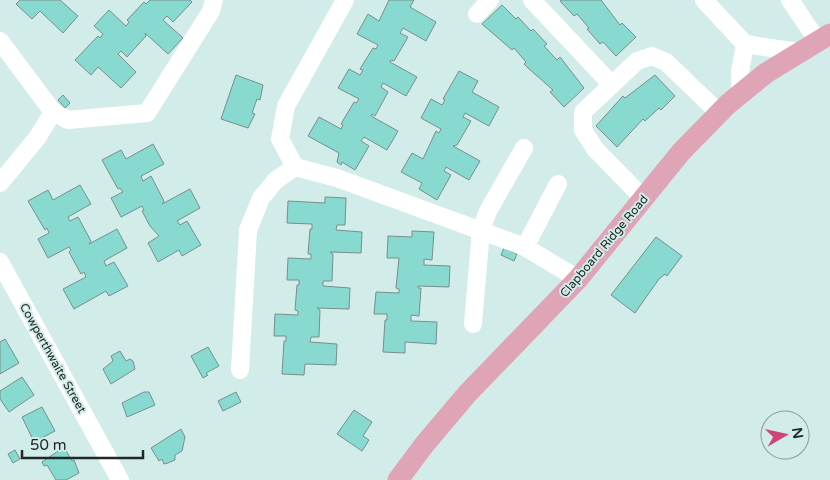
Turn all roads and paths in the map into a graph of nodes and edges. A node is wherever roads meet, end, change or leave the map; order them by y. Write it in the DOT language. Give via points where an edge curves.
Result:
graph roads {
  1 [pos="214,0"];
  2 [pos="345,0"];
  3 [pos="490,0"];
  4 [pos="532,0"];
  5 [pos="704,0"];
  6 [pos="790,0"];
  7 [pos="477,14"];
  8 [pos="823,37"];
  9 [pos="0,41"];
  10 [pos="746,44"];
  11 [pos="798,52"];
  12 [pos="612,85"];
  13 [pos="740,94"];
  14 [pos="53,112"];
  15 [pos="719,113"];
  16 [pos="524,148"];
  17 [pos="295,167"];
  18 [pos="0,183"];
  19 [pos="558,184"];
  20 [pos="644,199"];
  21 [pos="481,230"];
  22 [pos="525,247"];
  23 [pos="0,262"];
  24 [pos="578,279"];
  25 [pos="473,324"];
  26 [pos="240,370"];
  27 [pos="120,480"];
  28 [pos="398,480"];
  1 -- 14 [label="street" via="212,11 147,113 68,120"];
  2 -- 17 [label="street" via="286,106 280,139"];
  3 -- 7 [label="street"];
  4 -- 12 [label="street"];
  5 -- 10 [label="street"];
  6 -- 8 [label="street"];
  8 -- 11 [label="main road, Clapboard Ridge Road"];
  9 -- 14 [label="street"];
  10 -- 11 [label="street"];
  10 -- 13 [label="street" via="740,72"];
  11 -- 13 [label="main road, Clapboard Ridge Road"];
  12 -- 15 [label="street" via="637,61 652,56 666,62"];
  12 -- 20 [label="street" via="583,112 583,130 595,149"];
  13 -- 15 [label="main road, Clapboard Ridge Road"];
  14 -- 18 [label="street" via="37,138"];
  15 -- 20 [label="main road, Clapboard Ridge Road" via="681,152"];
  16 -- 21 [label="street" via="488,211"];
  17 -- 21 [label="street" via="337,178"];
  17 -- 26 [label="street" via="276,180 261,198 248,230"];
  19 -- 22 [label="street"];
  20 -- 24 [label="main road, Clapboard Ridge Road"];
  21 -- 22 [label="street"];
  21 -- 25 [label="street"];
  22 -- 24 [label="street"];
  23 -- 27 [label="street, Cowperthwaite Street"];
  24 -- 28 [label="main road, Clapboard Ridge Road" via="466,394"];
}
